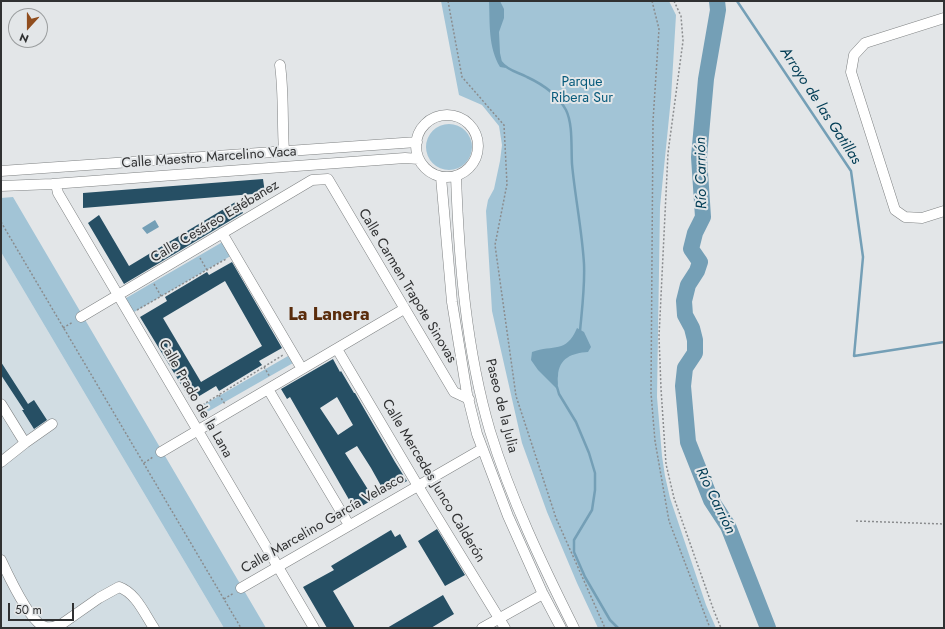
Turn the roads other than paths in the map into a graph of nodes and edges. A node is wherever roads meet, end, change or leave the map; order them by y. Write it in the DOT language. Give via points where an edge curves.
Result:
graph roads {
  1 [pos="944,18"];
  2 [pos="280,65"];
  3 [pos="416,142"];
  4 [pos="284,151"];
  5 [pos="419,159"];
  6 [pos="1,171"];
  7 [pos="456,176"];
  8 [pos="441,177"];
  9 [pos="328,179"];
  10 [pos="56,184"];
  11 [pos="1,186"];
  12 [pos="944,211"];
  13 [pos="222,233"];
  14 [pos="118,295"];
  15 [pos="404,309"];
  16 [pos="81,317"];
  17 [pos="337,349"];
  18 [pos="302,369"];
  19 [pos="268,389"];
  20 [pos="469,399"];
  21 [pos="1,404"];
  22 [pos="52,424"];
  23 [pos="198,431"];
  24 [pos="26,443"];
  25 [pos="482,449"];
  26 [pos="161,452"];
  27 [pos="1,462"];
  28 [pos="418,486"];
  29 [pos="349,525"];
  30 [pos="1,560"];
  31 [pos="278,566"];
  32 [pos="4,573"];
  33 [pos="241,588"];
  34 [pos="543,594"];
  35 [pos="499,618"];
  36 [pos="59,626"];
  37 [pos="154,628"];
  38 [pos="314,628"];
  39 [pos="482,628"];
  40 [pos="505,628"];
  41 [pos="560,628"];
  42 [pos="574,628"];
  1 -- 12 [label="street" via="865,43 854,55 851,72 895,210 905,217 922,218"];
  2 -- 4 [label="street" via="283,86"];
  3 -- 4 [label="street, Calle Maestro Marcelino Vaca"];
  3 -- 5 [label="street"];
  3 -- 7 [label="street" via="422,128 436,117 453,116 471,126 479,146 476,160 469,169"];
  4 -- 6 [label="street, Calle Maestro Marcelino Vaca"];
  5 -- 8 [label="street" via="428,170"];
  5 -- 10 [label="street, Calle Maestro Marcelino Vaca" via="397,158"];
  7 -- 8 [label="street"];
  7 -- 42 [label="street, Paseo de la Julia" via="460,252 468,320 474,364 488,423 522,517"];
  8 -- 20 [label="street, Paseo de la Julia" via="456,335"];
  9 -- 13 [label="street, Calle Cesáreo Estébanez" via="312,180"];
  9 -- 15 [label="street, Calle Carmen Trapote Sinovas"];
  10 -- 11 [label="street, Calle Maestro Marcelino Vaca"];
  10 -- 14 [label="street, Calle Prado de la Lana" via="58,193"];
  13 -- 14 [label="street, Calle Cesáreo Estébanez"];
  13 -- 18 [label="street"];
  14 -- 16 [label="street"];
  14 -- 23 [label="street, Calle Prado de la Lana"];
  15 -- 17 [label="street"];
  15 -- 20 [label="street, Calle Carmen Trapote Sinovas" via="454,392"];
  17 -- 18 [label="street"];
  17 -- 28 [label="street, Calle Mercedes Junco Calderón"];
  18 -- 19 [label="street"];
  19 -- 23 [label="street"];
  19 -- 29 [label="street"];
  20 -- 25 [label="street, Paseo de la Julia"];
  21 -- 24 [label="street"];
  22 -- 24 [label="street"];
  23 -- 26 [label="street"];
  23 -- 31 [label="street, Calle Prado de la Lana"];
  24 -- 27 [label="street"];
  25 -- 28 [label="street, Calle Marcelino García Velasco"];
  25 -- 34 [label="street, Paseo de la Julia" via="508,516"];
  28 -- 29 [label="street, Calle Marcelino García Velasco"];
  28 -- 35 [label="street, Calle Mercedes Junco Calderón"];
  29 -- 31 [label="street, Calle Marcelino García Velasco"];
  30 -- 32 [label="street"];
  31 -- 33 [label="street, Calle Marcelino García Velasco"];
  31 -- 38 [label="street, Calle Prado de la Lana"];
  32 -- 36 [label="street" via="36,622 44,627"];
  34 -- 35 [label="street"];
  34 -- 41 [label="street, Paseo de la Julia"];
  35 -- 39 [label="street"];
  35 -- 40 [label="street, Calle Mercedes Junco Calderón"];
  36 -- 37 [label="street" via="119,587 131,594"];
}
